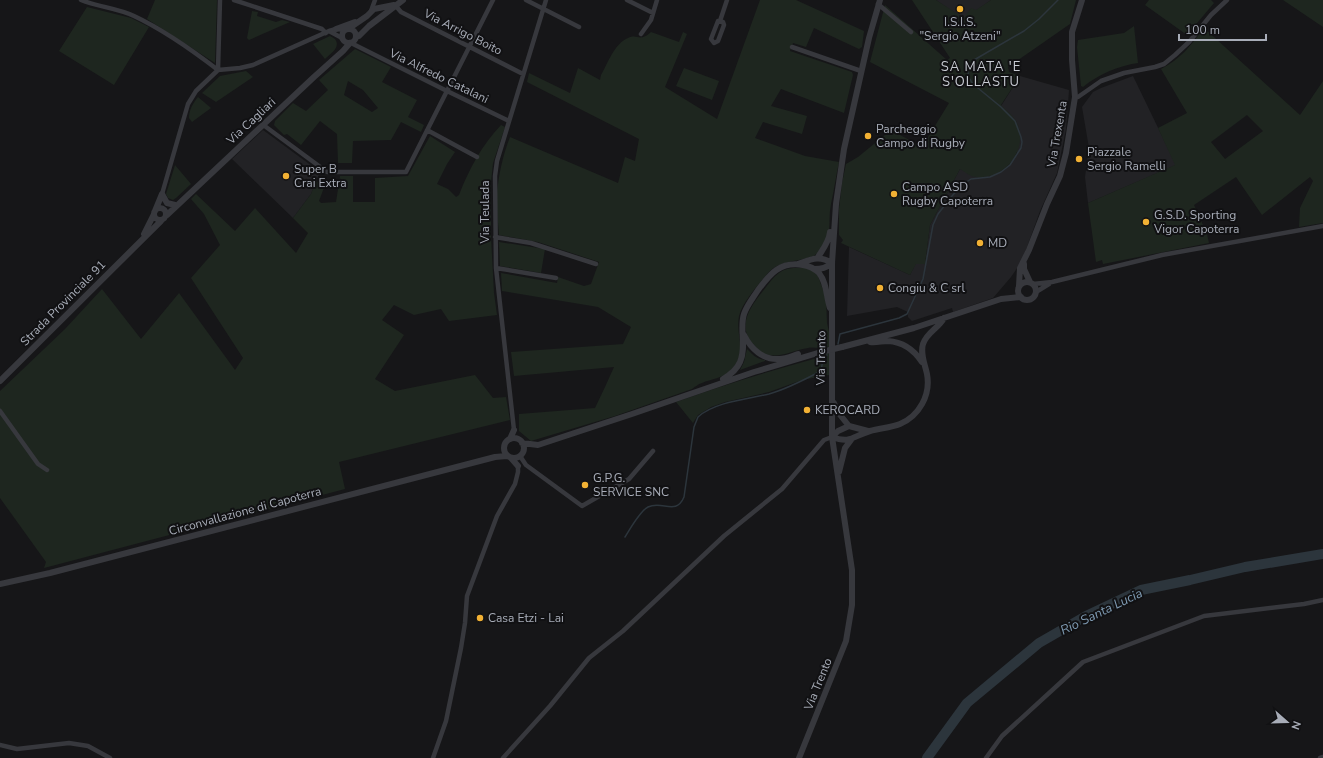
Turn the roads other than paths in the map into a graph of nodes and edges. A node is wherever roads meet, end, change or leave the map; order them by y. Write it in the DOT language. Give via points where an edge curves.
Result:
graph roads {
  1 [pos="81,0"];
  2 [pos="220,0"];
  3 [pos="234,0"];
  4 [pos="375,0"];
  5 [pos="403,0"];
  6 [pos="493,0"];
  7 [pos="526,0"];
  8 [pos="546,0"];
  9 [pos="627,0"];
  10 [pos="657,0"];
  11 [pos="727,0"];
  12 [pos="1082,0"];
  13 [pos="1227,0"];
  14 [pos="879,2"];
  15 [pos="395,5"];
  16 [pos="380,8"];
  17 [pos="544,9"];
  18 [pos="371,12"];
  19 [pos="653,13"];
  20 [pos="383,15"];
  21 [pos="360,21"];
  22 [pos="720,21"];
  23 [pos="579,27"];
  24 [pos="336,29"];
  25 [pos="347,30"];
  26 [pos="328,32"];
  27 [pos="911,32"];
  28 [pos="641,34"];
  29 [pos="342,39"];
  30 [pos="353,41"];
  31 [pos="469,46"];
  32 [pos="792,47"];
  33 [pos="338,54"];
  34 [pos="218,70"];
  35 [pos="861,71"];
  36 [pos="523,74"];
  37 [pos="447,91"];
  38 [pos="1075,97"];
  39 [pos="509,121"];
  40 [pos="262,124"];
  41 [pos="427,130"];
  42 [pos="476,157"];
  43 [pos="162,194"];
  44 [pos="177,204"];
  45 [pos="165,211"];
  46 [pos="155,213"];
  47 [pos="835,215"];
  48 [pos="161,221"];
  49 [pos="1323,226"];
  50 [pos="495,237"];
  51 [pos="141,240"];
  52 [pos="818,257"];
  53 [pos="1026,258"];
  54 [pos="832,263"];
  55 [pos="596,264"];
  56 [pos="797,264"];
  57 [pos="496,268"];
  58 [pos="814,269"];
  59 [pos="556,278"];
  60 [pos="1052,282"];
  61 [pos="1032,283"];
  62 [pos="1019,287"];
  63 [pos="1036,292"];
  64 [pos="1021,297"];
  65 [pos="1001,299"];
  66 [pos="833,316"];
  67 [pos="944,318"];
  68 [pos="743,333"];
  69 [pos="866,341"];
  70 [pos="810,355"];
  71 [pos="925,366"];
  72 [pos="0,381"];
  73 [pos="700,390"];
  74 [pos="832,398"];
  75 [pos="0,411"];
  76 [pos="849,426"];
  77 [pos="514,430"];
  78 [pos="868,431"];
  79 [pos="832,436"];
  80 [pos="510,439"];
  81 [pos="850,440"];
  82 [pos="520,441"];
  83 [pos="538,445"];
  84 [pos="504,448"];
  85 [pos="653,451"];
  86 [pos="521,455"];
  87 [pos="495,457"];
  88 [pos="509,457"];
  89 [pos="518,466"];
  90 [pos="47,470"];
  91 [pos="838,477"];
  92 [pos="0,584"];
  93 [pos="1323,600"];
  94 [pos="0,744"];
  95 [pos="1323,757"];
  96 [pos="110,758"];
  97 [pos="433,758"];
  98 [pos="503,758"];
  99 [pos="799,758"];
  100 [pos="986,758"];
  101 [pos="1320,758"];
  1 -- 34 [label="street" via="133,15 190,49"];
  2 -- 34 [label="street"];
  3 -- 26 [label="street"];
  4 -- 18 [label="street"];
  5 -- 15 [label="street, Via Cagliari"];
  6 -- 31 [label="street"];
  7 -- 17 [label="street"];
  8 -- 17 [label="street, Via Teulada"];
  9 -- 19 [label="street"];
  10 -- 19 [label="street"];
  11 -- 22 [label="street"];
  12 -- 38 [label="street" via="1072,32"];
  13 -- 38 [label="street, Via Trexenta" via="1180,51 1164,64 1124,72 1100,81"];
  14 -- 27 [label="street"];
  14 -- 35 [label="street, Via Trento"];
  15 -- 16 [label="street, Via Cagliari"];
  15 -- 20 [label="street, Via Cagliari"];
  15 -- 31 [label="street, Via Arrigo Boito" via="401,12"];
  16 -- 18 [label="street, Via Cagliari"];
  16 -- 20 [label="street" via="384,12"];
  17 -- 23 [label="street"];
  17 -- 36 [label="street, Via Teulada"];
  18 -- 21 [label="street, Via Cagliari"];
  19 -- 28 [label="street"];
  20 -- 30 [label="street, Via Cagliari"];
  21 -- 24 [label="street"];
  21 -- 25 [label="street, Via Cagliari"];
  24 -- 25 [label="street"];
  24 -- 26 [label="street"];
  25 -- 29 [label="street" via="343,33"];
  25 -- 30 [label="street" via="354,31"];
  26 -- 29 [label="street"];
  26 -- 34 [label="street" via="253,65"];
  29 -- 30 [label="street" via="345,42"];
  29 -- 33 [label="street"];
  30 -- 33 [label="street, Via Cagliari"];
  30 -- 37 [label="street, Via Alfredo Catalani" via="361,48"];
  31 -- 36 [label="street, Via Arrigo Boito"];
  31 -- 37 [label="street"];
  32 -- 35 [label="street"];
  33 -- 40 [label="street, Via Cagliari"];
  34 -- 43 [label="street" via="196,91 188,104"];
  35 -- 47 [label="street, Via Trento" via="844,150"];
  36 -- 39 [label="street, Via Teulada"];
  37 -- 39 [label="street, Via Alfredo Catalani"];
  37 -- 41 [label="street"];
  38 -- 53 [label="street, Via Trexenta" via="1060,176"];
  39 -- 50 [label="street, Via Teulada" via="494,176"];
  40 -- 41 [label="street" via="330,173 406,172"];
  40 -- 44 [label="street, Via Cagliari"];
  41 -- 42 [label="street"];
  43 -- 44 [label="street" via="167,203"];
  43 -- 45 [label="street" via="161,201"];
  43 -- 46 [label="street"];
  44 -- 45 [label="street, Via Cagliari"];
  45 -- 46 [label="street" via="158,208"];
  45 -- 48 [label="street" via="165,219"];
  46 -- 48 [label="street" via="157,220"];
  46 -- 51 [label="street"];
  47 -- 52 [label="street" via="831,220 829,238"];
  47 -- 54 [label="street, Via Trento"];
  48 -- 51 [label="street, Strada Provinciale 91"];
  49 -- 60 [label="street" via="1162,255"];
  50 -- 55 [label="street" via="531,243"];
  50 -- 57 [label="street, Via Teulada"];
  51 -- 72 [label="street, Strada Provinciale 91"];
  52 -- 54 [label="street"];
  52 -- 56 [label="street"];
  53 -- 61 [label="street" via="1024,269"];
  53 -- 62 [label="street, Via Trexenta" via="1020,270"];
  54 -- 58 [label="street" via="822,269"];
  54 -- 66 [label="street, Via Trento"];
  56 -- 58 [label="street"];
  56 -- 68 [label="street" via="780,268 769,276 747,307"];
  57 -- 59 [label="street"];
  57 -- 77 [label="street, Via Teulada"];
  58 -- 66 [label="street" via="827,290"];
  60 -- 61 [label="street"];
  60 -- 63 [label="street"];
  61 -- 62 [label="street" via="1024,282"];
  61 -- 63 [label="street"];
  62 -- 64 [label="street"];
  62 -- 65 [label="street"];
  63 -- 64 [label="street" via="1031,299 1025,300"];
  64 -- 65 [label="street"];
  65 -- 67 [label="street"];
  66 -- 74 [label="street, Via Trento"];
  67 -- 69 [label="street"];
  67 -- 71 [label="street" via="927,336 923,345"];
  68 -- 70 [label="street" via="754,350 769,358"];
  68 -- 73 [label="street" via="742,354 735,371"];
  69 -- 70 [label="street, bridge"];
  69 -- 71 [label="street" via="888,341 909,347"];
  70 -- 73 [label="street"];
  71 -- 78 [label="street" via="927,391 922,406 915,414 898,425"];
  73 -- 83 [label="street"];
  74 -- 76 [label="street" via="837,411"];
  74 -- 79 [label="street, Via Trento"];
  75 -- 90 [label="street" via="38,464"];
  76 -- 78 [label="street"];
  76 -- 79 [label="street"];
  77 -- 80 [label="street"];
  77 -- 82 [label="street"];
  78 -- 81 [label="street"];
  79 -- 81 [label="street"];
  79 -- 91 [label="street, Via Trento"];
  79 -- 98 [label="street" via="824,440 782,490 724,536 623,631 589,658"];
  80 -- 82 [label="street"];
  80 -- 84 [label="street"];
  81 -- 91 [label="street" via="842,456"];
  82 -- 83 [label="street"];
  82 -- 86 [label="street" via="524,448"];
  83 -- 86 [label="street"];
  84 -- 87 [label="street"];
  84 -- 88 [label="street" via="505,454"];
  85 -- 86 [label="street" via="629,479 582,506 526,464"];
  86 -- 88 [label="street"];
  86 -- 89 [label="street"];
  87 -- 88 [label="street, Circonvallazione di Capoterra"];
  87 -- 92 [label="street, Circonvallazione di Capoterra"];
  88 -- 89 [label="street"];
  89 -- 97 [label="street" via="515,484 497,516 466,596 462,644 446,721"];
  91 -- 99 [label="street, Via Trento" via="852,570 852,605 846,641"];
  93 -- 100 [label="street" via="1204,616 1083,662 1002,736"];
  94 -- 96 [label="street" via="17,749 69,743 88,746"];
  95 -- 101 [label="street"];
}
